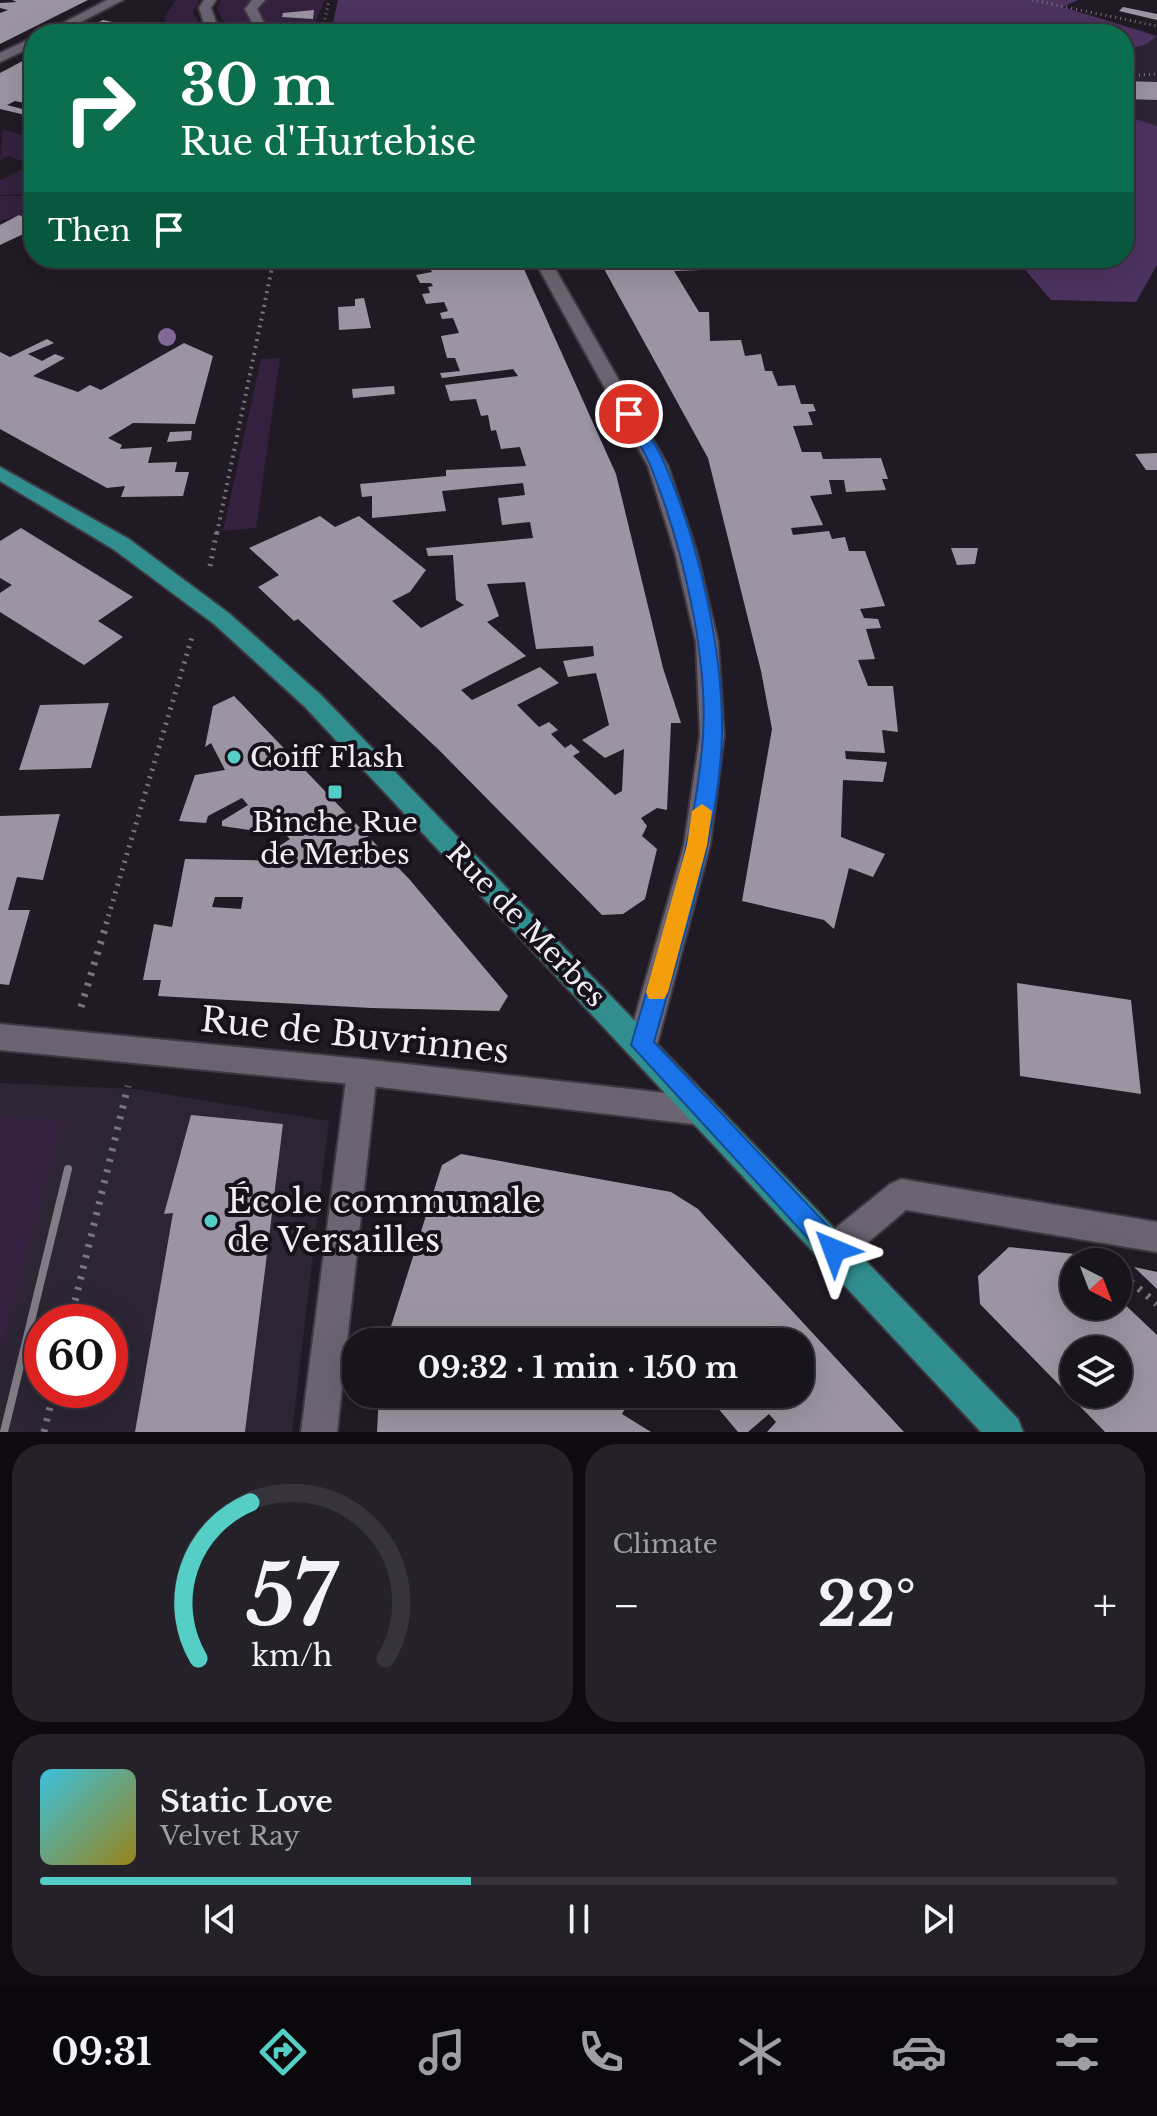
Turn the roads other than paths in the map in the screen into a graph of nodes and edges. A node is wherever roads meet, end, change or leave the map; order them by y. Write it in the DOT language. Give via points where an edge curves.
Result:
graph roads {
  1 [pos="117,0"];
  2 [pos="210,0"];
  3 [pos="259,0"];
  4 [pos="68,24"];
  5 [pos="214,24"];
  6 [pos="259,24"];
  7 [pos="24,46"];
  8 [pos="0,58"];
  9 [pos="547,268"];
  10 [pos="0,473"];
  11 [pos="0,1037"];
  12 [pos="642,1045"];
  13 [pos="362,1072"];
  14 [pos="701,1111"];
  15 [pos="1157,1237"];
  16 [pos="834,1250"];
  17 [pos="319,1432"];
  18 [pos="1005,1432"];
  1 -- 4 [label="street"];
  2 -- 5 [label="street" via="205,8"];
  3 -- 6 [label="street" via="251,9"];
  7 -- 8 [label="street"];
  9 -- 12 [label="street" via="658,466 707,642 712,735 697,845"];
  10 -- 12 [label="main road, Rue de Merbes" via="121,544 202,604 313,701"];
  11 -- 13 [label="street, Rue de Buvrinnes"];
  12 -- 14 [label="main road, Rue de Merbes"];
  13 -- 14 [label="street, Rue de Buvrinnes"];
  13 -- 17 [label="street"];
  14 -- 16 [label="main road, Rue de Merbes"];
  15 -- 16 [label="street" via="901,1194"];
  16 -- 18 [label="main road, Rue de Merbes"];
}
